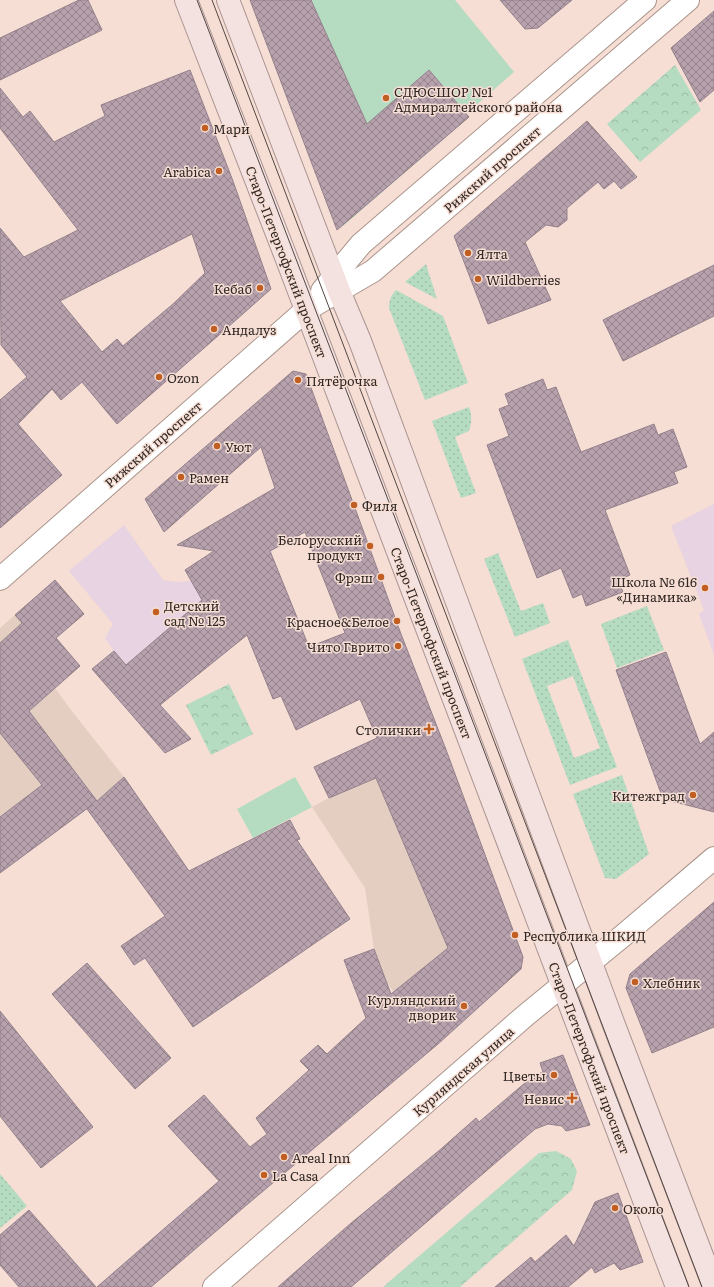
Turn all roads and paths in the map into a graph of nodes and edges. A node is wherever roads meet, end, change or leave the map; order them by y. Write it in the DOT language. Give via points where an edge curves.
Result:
graph roads {
  1 [pos="186,0"];
  2 [pos="228,0"];
  3 [pos="645,0"];
  4 [pos="688,0"];
  5 [pos="336,284"];
  6 [pos="306,310"];
  7 [pos="0,578"];
  8 [pos="714,858"];
  9 [pos="591,961"];
  10 [pos="562,985"];
  11 [pos="214,1287"];
  12 [pos="677,1287"];
  13 [pos="714,1287"];
  1 -- 6 [label="main road, Старо-Петергофский проспект"];
  2 -- 5 [label="main road"];
  3 -- 5 [label="street, Рижский проспект" via="361,244"];
  4 -- 5 [label="street, Рижский проспект" via="373,271"];
  5 -- 6 [label="street, Рижский проспект"];
  5 -- 9 [label="main road" via="360,341"];
  6 -- 7 [label="street, Рижский проспект"];
  6 -- 10 [label="main road, Старо-Петергофский проспект"];
  8 -- 9 [label="street, Курляндская улица"];
  9 -- 10 [label="street, Курляндская улица"];
  9 -- 13 [label="main road"];
  10 -- 11 [label="street, Курляндская улица"];
  10 -- 12 [label="main road, Старо-Петергофский проспект"];
}
